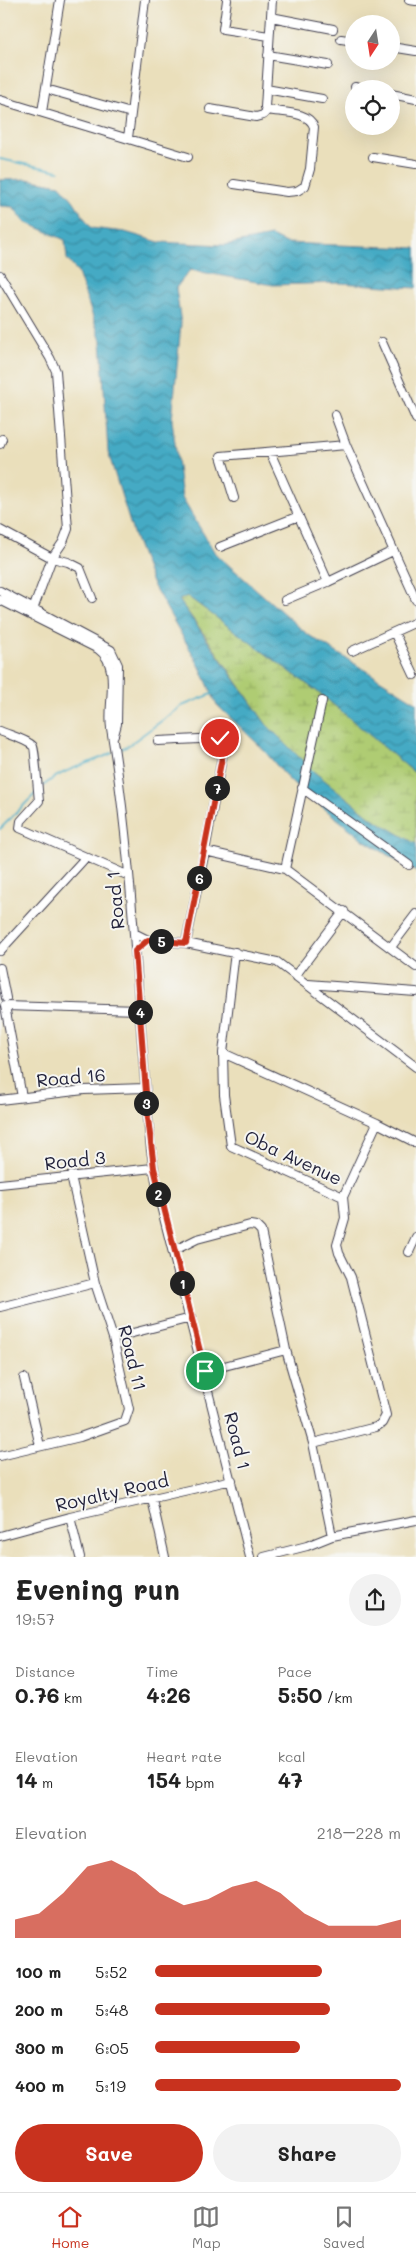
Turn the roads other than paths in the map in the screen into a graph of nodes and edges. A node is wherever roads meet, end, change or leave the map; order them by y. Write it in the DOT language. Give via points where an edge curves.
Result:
graph roads {
  1 [pos="60,0"];
  2 [pos="145,0"];
  3 [pos="227,0"];
  4 [pos="272,0"];
  5 [pos="409,0"];
  6 [pos="416,1"];
  7 [pos="270,17"];
  8 [pos="333,29"];
  9 [pos="269,36"];
  10 [pos="340,39"];
  11 [pos="345,40"];
  12 [pos="400,48"];
  13 [pos="416,51"];
  14 [pos="268,55"];
  15 [pos="328,65"];
  16 [pos="266,88"];
  17 [pos="53,91"];
  18 [pos="400,96"];
  19 [pos="322,99"];
  20 [pos="416,99"];
  21 [pos="0,100"];
  22 [pos="210,109"];
  23 [pos="268,110"];
  24 [pos="42,112"];
  25 [pos="131,113"];
  26 [pos="128,138"];
  27 [pos="188,157"];
  28 [pos="373,157"];
  29 [pos="416,164"];
  30 [pos="234,184"];
  31 [pos="0,275"];
  32 [pos="382,342"];
  33 [pos="335,415"];
  34 [pos="416,419"];
  35 [pos="346,445"];
  36 [pos="270,452"];
  37 [pos="234,498"];
  38 [pos="299,516"];
  39 [pos="0,530"];
  40 [pos="220,547"];
  41 [pos="393,551"];
  42 [pos="52,558"];
  43 [pos="328,582"];
  44 [pos="0,592"];
  45 [pos="92,598"];
  46 [pos="285,600"];
  47 [pos="416,600"];
  48 [pos="2,601"];
  49 [pos="0,610"];
  50 [pos="32,612"];
  51 [pos="416,622"];
  52 [pos="394,632"];
  53 [pos="352,651"];
  54 [pos="414,675"];
  55 [pos="322,701"];
  56 [pos="0,731"];
  57 [pos="158,741"];
  58 [pos="302,788"];
  59 [pos="205,851"];
  60 [pos="86,857"];
  61 [pos="409,865"];
  62 [pos="286,869"];
  63 [pos="129,876"];
  64 [pos="344,911"];
  65 [pos="416,914"];
  66 [pos="134,933"];
  67 [pos="148,940"];
  68 [pos="186,943"];
  69 [pos="391,947"];
  70 [pos="0,951"];
  71 [pos="135,951"];
  72 [pos="235,952"];
  73 [pos="416,967"];
  74 [pos="0,968"];
  75 [pos="295,976"];
  76 [pos="307,984"];
  77 [pos="416,992"];
  78 [pos="6,998"];
  79 [pos="139,1010"];
  80 [pos="224,1053"];
  81 [pos="416,1067"];
  82 [pos="145,1088"];
  83 [pos="22,1097"];
  84 [pos="0,1100"];
  85 [pos="377,1123"];
  86 [pos="416,1143"];
  87 [pos="154,1168"];
  88 [pos="71,1176"];
  89 [pos="0,1184"];
  90 [pos="343,1197"];
  91 [pos="416,1237"];
  92 [pos="173,1251"];
  93 [pos="410,1252"];
  94 [pos="95,1283"];
  95 [pos="0,1307"];
  96 [pos="191,1318"];
  97 [pos="113,1338"];
  98 [pos="286,1350"];
  99 [pos="205,1371"];
  100 [pos="24,1378"];
  101 [pos="313,1443"];
  102 [pos="40,1446"];
  103 [pos="0,1456"];
  104 [pos="232,1480"];
  105 [pos="152,1499"];
  106 [pos="70,1517"];
  107 [pos="416,1520"];
  108 [pos="0,1536"];
  109 [pos="332,1536"];
  110 [pos="80,1557"];
  111 [pos="165,1557"];
  112 [pos="250,1557"];
  113 [pos="264,1557"];
  1 -- 24 [label="street"];
  2 -- 25 [label="street"];
  3 -- 9 [label="street" via="223,29"];
  4 -- 7 [label="street"];
  5 -- 6 [label="street"];
  7 -- 8 [label="street"];
  7 -- 9 [label="street"];
  9 -- 14 [label="street"];
  10 -- 11 [label="street"];
  12 -- 13 [label="street"];
  14 -- 15 [label="street"];
  14 -- 16 [label="street"];
  16 -- 19 [label="street"];
  16 -- 23 [label="street" via="265,107"];
  17 -- 25 [label="street"];
  18 -- 20 [label="street"];
  21 -- 24 [label="street"];
  22 -- 23 [label="street" via="256,117 263,116"];
  23 -- 30 [label="street" via="302,116 312,122 313,142 307,184 292,192"];
  24 -- 26 [label="street"];
  25 -- 26 [label="street"];
  26 -- 27 [label="street"];
  28 -- 29 [label="street"];
  31 -- 42 [label="street" via="56,371 68,524 63,542"];
  32 -- 34 [label="street"];
  33 -- 35 [label="street"];
  35 -- 36 [label="street"];
  35 -- 41 [label="street"];
  36 -- 37 [label="street" via="221,456"];
  36 -- 38 [label="street"];
  38 -- 40 [label="street"];
  38 -- 43 [label="street"];
  39 -- 42 [label="street"];
  41 -- 43 [label="street"];
  41 -- 47 [label="street"];
  42 -- 45 [label="street" via="80,568"];
  42 -- 50 [label="street"];
  43 -- 46 [label="street"];
  44 -- 50 [label="street"];
  48 -- 49 [label="street"];
  48 -- 50 [label="street"];
  50 -- 63 [label="street, Road 1" via="105,654 111,674 113,742"];
  51 -- 52 [label="street"];
  52 -- 53 [label="street"];
  52 -- 54 [label="street"];
  55 -- 58 [label="street"];
  56 -- 60 [label="street" via="34,746 39,799 21,821 20,828"];
  57 -- 59 [label="street" via="220,738 225,741"];
  58 -- 61 [label="street"];
  58 -- 62 [label="street"];
  59 -- 62 [label="street"];
  59 -- 68 [label="street"];
  60 -- 63 [label="street"];
  60 -- 70 [label="street"];
  62 -- 64 [label="street"];
  63 -- 66 [label="street, Road 1"];
  64 -- 69 [label="street"];
  64 -- 75 [label="street"];
  65 -- 69 [label="street"];
  66 -- 67 [label="street"];
  66 -- 71 [label="street, Road 1"];
  67 -- 68 [label="street"];
  67 -- 71 [label="street"];
  68 -- 72 [label="street"];
  69 -- 73 [label="street"];
  71 -- 79 [label="street, Road 1"];
  72 -- 75 [label="street" via="277,962"];
  72 -- 80 [label="street"];
  74 -- 78 [label="street"];
  75 -- 76 [label="street"];
  76 -- 77 [label="street"];
  76 -- 81 [label="street"];
  79 -- 82 [label="street, Road 1"];
  79 -- 83 [label="street" via="5,1006"];
  80 -- 85 [label="street"];
  80 -- 90 [label="street, Oba Avenue" via="224,1095 231,1146"];
  82 -- 83 [label="street, Road 16"];
  82 -- 87 [label="street, Road 1"];
  83 -- 84 [label="street, Road 16"];
  85 -- 86 [label="street"];
  85 -- 90 [label="street"];
  87 -- 88 [label="street, Road 3"];
  87 -- 92 [label="street, Road 1"];
  88 -- 89 [label="street, Road 3"];
  88 -- 94 [label="street, Road 11"];
  90 -- 101 [label="street" via="346,1218 337,1245 351,1277 386,1415 376,1428"];
  91 -- 93 [label="street"];
  92 -- 96 [label="street, Road 1"];
  92 -- 98 [label="street" via="188,1242 256,1226 261,1231"];
  94 -- 95 [label="street"];
  94 -- 97 [label="street, Road 11"];
  96 -- 97 [label="street"];
  96 -- 99 [label="street, Road 1"];
  97 -- 102 [label="street, Road 11" via="129,1409 126,1421 80,1437"];
  98 -- 99 [label="street"];
  98 -- 101 [label="street"];
  99 -- 104 [label="street, Road 1"];
  100 -- 102 [label="street"];
  101 -- 109 [label="street"];
  102 -- 103 [label="street, Road 11"];
  104 -- 105 [label="street, Royalty Road"];
  104 -- 112 [label="street, Road 1"];
  105 -- 106 [label="street, Royalty Road"];
  105 -- 111 [label="street"];
  106 -- 108 [label="street, Royalty Road"];
  106 -- 110 [label="street"];
  107 -- 109 [label="street"];
  109 -- 113 [label="street"];
}
